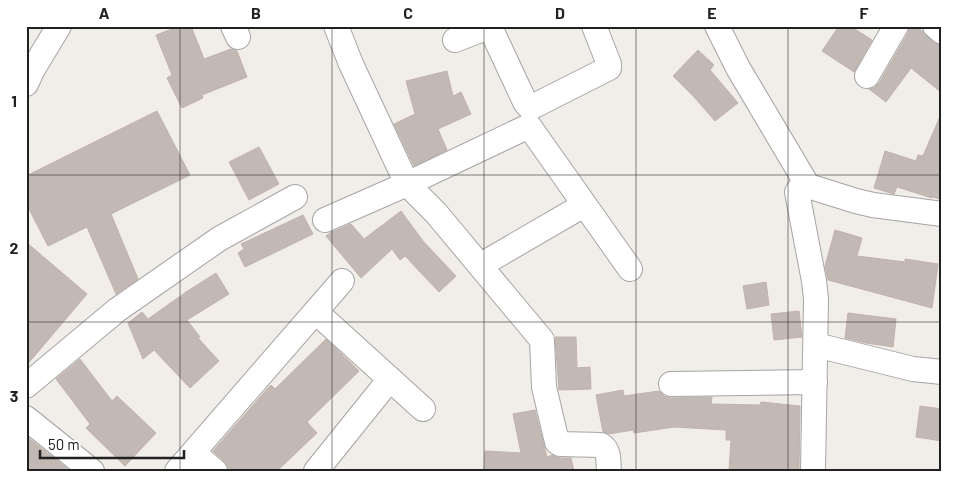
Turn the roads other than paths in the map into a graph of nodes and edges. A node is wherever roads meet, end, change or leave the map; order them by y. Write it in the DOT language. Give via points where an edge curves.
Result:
graph roads {
  1 [pos="58,26"];
  2 [pos="336,26"];
  3 [pos="491,26"];
  4 [pos="594,26"];
  5 [pos="717,26"];
  6 [pos="896,26"];
  7 [pos="935,26"];
  8 [pos="942,32"];
  9 [pos="455,40"];
  10 [pos="867,76"];
  11 [pos="26,84"];
  12 [pos="412,181"];
  13 [pos="808,186"];
  14 [pos="295,197"];
  15 [pos="584,205"];
  16 [pos="942,214"];
  17 [pos="325,220"];
  18 [pos="486,262"];
  19 [pos="630,269"];
  20 [pos="342,281"];
  21 [pos="316,312"];
  22 [pos="534,320"];
  23 [pos="816,345"];
  24 [pos="942,372"];
  25 [pos="390,379"];
  26 [pos="815,382"];
  27 [pos="672,384"];
  28 [pos="26,386"];
  29 [pos="423,409"];
  30 [pos="26,418"];
  31 [pos="194,453"];
  32 [pos="92,471"];
  33 [pos="177,471"];
  34 [pos="215,471"];
  35 [pos="316,471"];
  36 [pos="609,471"];
  37 [pos="813,471"];
  1 -- 11 [label="street"];
  2 -- 12 [label="street" via="351,64"];
  3 -- 4 [label="street" via="525,102 532,107 608,68"];
  3 -- 9 [label="street"];
  5 -- 13 [label="street"];
  6 -- 10 [label="street"];
  7 -- 8 [label="street"];
  12 -- 15 [label="street" via="529,126"];
  12 -- 17 [label="street"];
  12 -- 18 [label="street"];
  12 -- 36 [label="street" via="542,340 544,387 557,442 601,445 608,452"];
  13 -- 16 [label="street" via="864,203"];
  13 -- 23 [label="street" via="798,189 796,195 814,281"];
  14 -- 28 [label="street" via="219,239 117,310"];
  15 -- 18 [label="street"];
  15 -- 19 [label="street"];
  18 -- 22 [label="street"];
  20 -- 21 [label="street"];
  21 -- 25 [label="street"];
  21 -- 31 [label="street"];
  23 -- 24 [label="street" via="912,369"];
  23 -- 26 [label="street"];
  25 -- 29 [label="street"];
  25 -- 35 [label="street"];
  26 -- 27 [label="street"];
  26 -- 37 [label="street"];
  30 -- 32 [label="street"];
  31 -- 33 [label="street"];
  31 -- 34 [label="street"];
}
